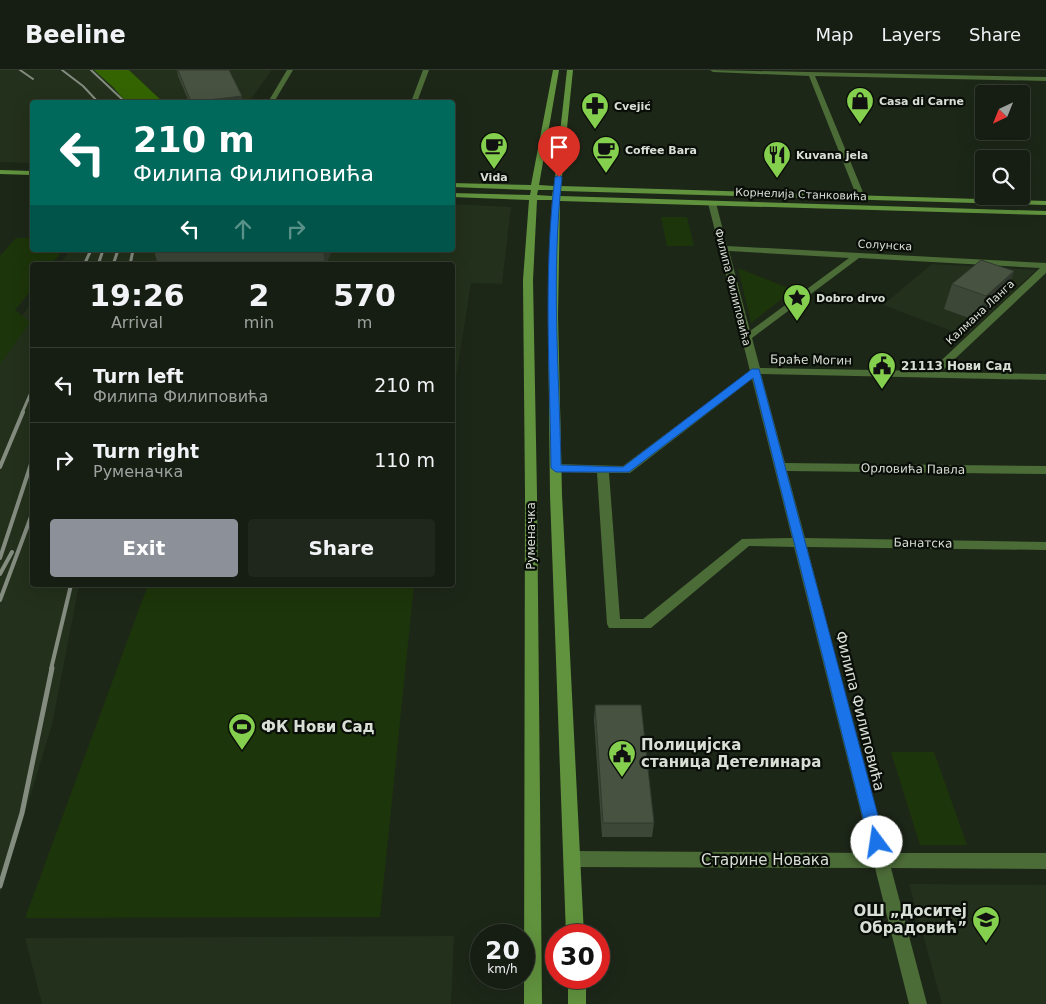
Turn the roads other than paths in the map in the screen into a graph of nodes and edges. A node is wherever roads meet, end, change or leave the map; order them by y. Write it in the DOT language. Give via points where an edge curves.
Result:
graph roads {
  1 [pos="290,70"];
  2 [pos="426,70"];
  3 [pos="556,70"];
  4 [pos="570,70"];
  5 [pos="713,70"];
  6 [pos="953,70"];
  7 [pos="751,71"];
  8 [pos="810,74"];
  9 [pos="958,77"];
  10 [pos="1046,79"];
  11 [pos="272,100"];
  12 [pos="415,100"];
  13 [pos="0,172"];
  14 [pos="30,173"];
  15 [pos="0,180"];
  16 [pos="30,181"];
  17 [pos="455,185"];
  18 [pos="558,188"];
  19 [pos="534,193"];
  20 [pos="455,195"];
  21 [pos="861,197"];
  22 [pos="556,198"];
  23 [pos="712,203"];
  24 [pos="1046,203"];
  25 [pos="1046,213"];
  26 [pos="724,248"];
  27 [pos="858,255"];
  28 [pos="1046,267"];
  29 [pos="746,338"];
  30 [pos="756,371"];
  31 [pos="932,375"];
  32 [pos="1046,377"];
  33 [pos="780,467"];
  34 [pos="556,468"];
  35 [pos="603,470"];
  36 [pos="1046,470"];
  37 [pos="800,542"];
  38 [pos="1046,546"];
  39 [pos="573,859"];
  40 [pos="882,861"];
  41 [pos="1046,861"];
  42 [pos="575,924"];
  43 [pos="577,989"];
  44 [pos="533,1004"];
  45 [pos="577,1004"];
  46 [pos="918,1004"];
  1 -- 11 [label="street"];
  2 -- 12 [label="street"];
  3 -- 19 [label="main road, Руменачка"];
  4 -- 18 [label="main road, Руменачка"];
  5 -- 7 [label="street"];
  6 -- 9 [label="street"];
  7 -- 8 [label="street"];
  8 -- 9 [label="street"];
  8 -- 21 [label="street"];
  9 -- 10 [label="street"];
  13 -- 14 [label="main road"];
  15 -- 16 [label="main road"];
  17 -- 19 [label="main road"];
  18 -- 19 [label="main road, Корнелија Станковића"];
  18 -- 21 [label="main road, Корнелија Станковића"];
  18 -- 22 [label="main road, Руменачка"];
  19 -- 20 [label="main road"];
  19 -- 22 [label="main road, Корнелија Станковића"];
  19 -- 44 [label="main road, Руменачка" via="527,294"];
  21 -- 24 [label="main road, Корнелија Станковића"];
  22 -- 23 [label="main road, Корнелија Станковића"];
  22 -- 34 [label="main road, Руменачка" via="553,315"];
  23 -- 25 [label="main road, Корнелија Станковића"];
  23 -- 26 [label="street, Филипа Филиповића"];
  26 -- 27 [label="street, Солунска"];
  26 -- 29 [label="street, Филипа Филиповића"];
  27 -- 28 [label="street, Солунска"];
  27 -- 29 [label="street"];
  28 -- 31 [label="street, Калмана Ланга"];
  29 -- 30 [label="street, Филипа Филиповића"];
  30 -- 31 [label="street, Браће Могин"];
  30 -- 33 [label="street, Филипа Филиповића"];
  30 -- 35 [label="street" via="626,470"];
  31 -- 32 [label="street, Браће Могин"];
  33 -- 36 [label="street, Орловића Павла"];
  33 -- 37 [label="street, Филипа Филиповића"];
  34 -- 35 [label="street"];
  34 -- 39 [label="main road, Руменачка"];
  35 -- 37 [label="street" via="614,624 646,624 746,542"];
  37 -- 38 [label="street, Банатска"];
  37 -- 40 [label="street, Филипа Филиповића"];
  39 -- 40 [label="street, Старине Новака"];
  39 -- 42 [label="main road, Руменачка"];
  40 -- 41 [label="street, Старине Новака"];
  40 -- 46 [label="street, Филипа Филиповића"];
  43 -- 45 [label="main road"];
}
